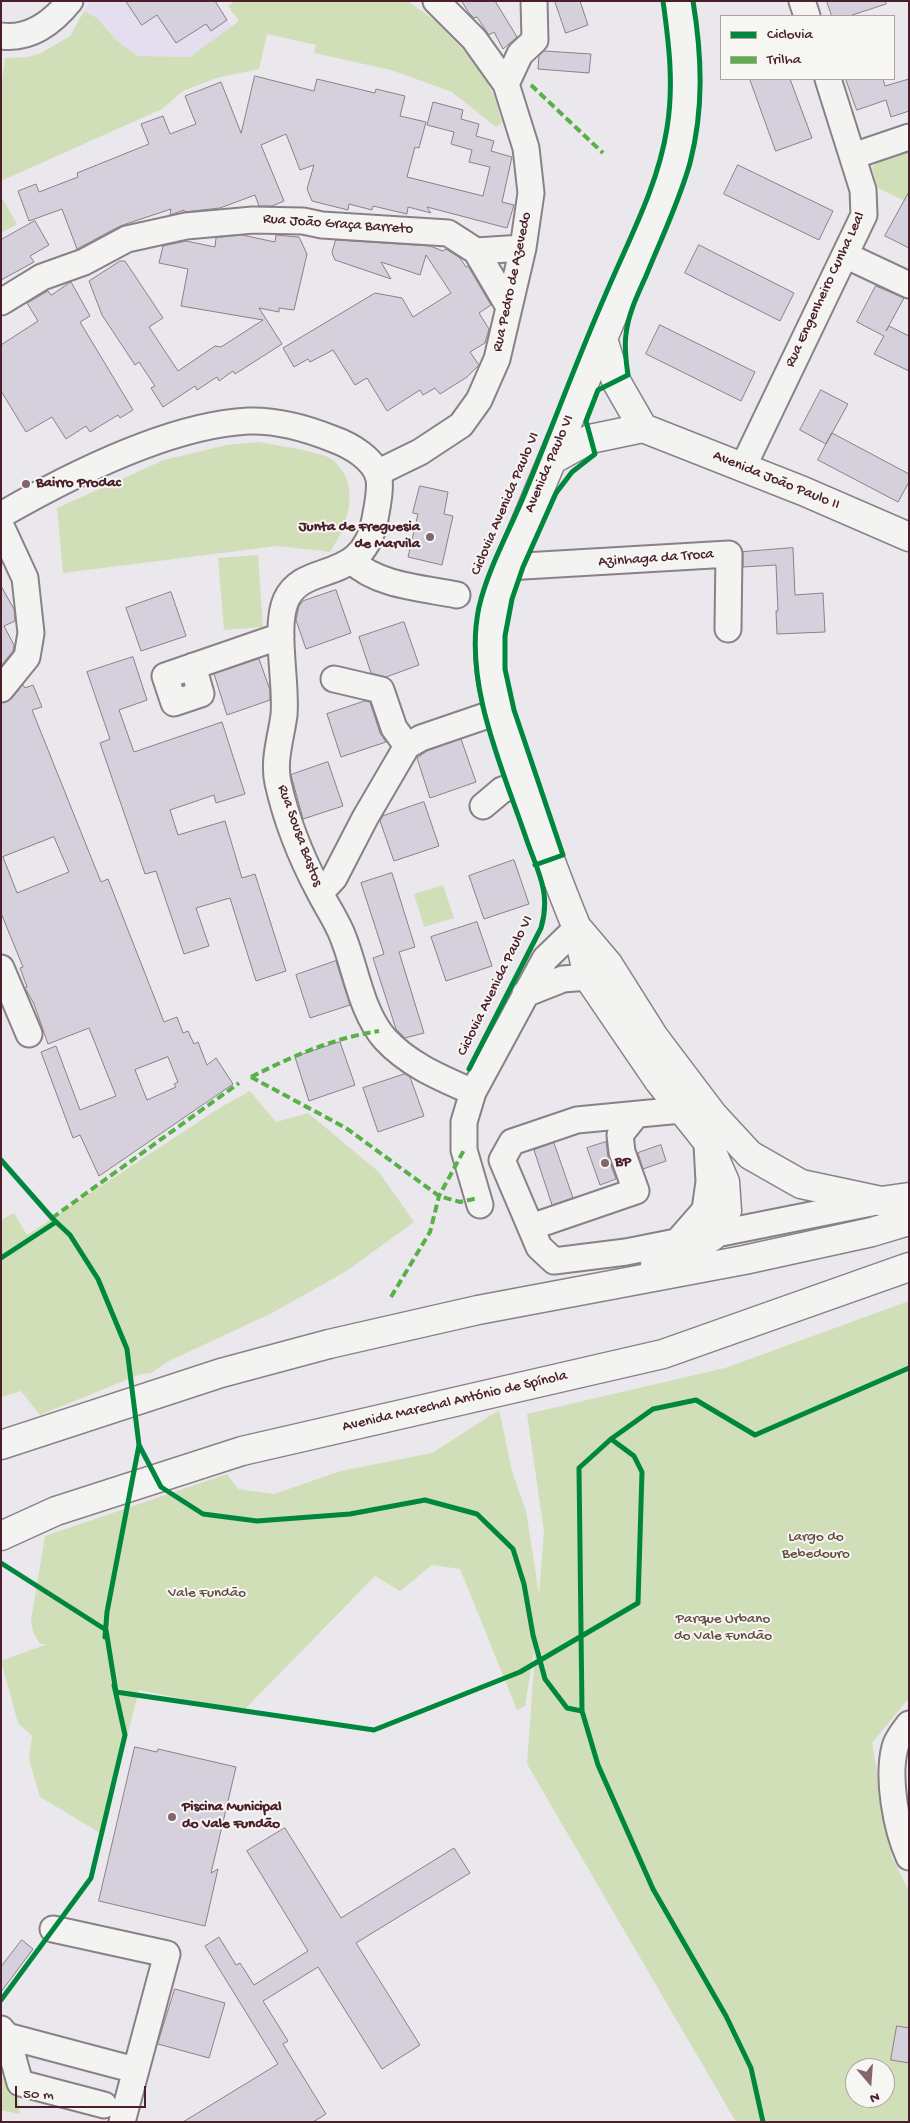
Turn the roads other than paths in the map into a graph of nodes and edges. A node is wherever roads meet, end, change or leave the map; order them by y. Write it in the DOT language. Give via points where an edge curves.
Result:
graph roads {
  1 [pos="70,1"];
  2 [pos="436,1"];
  3 [pos="534,1"];
  4 [pos="678,1"];
  5 [pos="802,1"];
  6 [pos="807,15"];
  7 [pos="1,36"];
  8 [pos="828,80"];
  9 [pos="506,84"];
  10 [pos="909,137"];
  11 [pos="853,156"];
  12 [pos="523,248"];
  13 [pos="476,251"];
  14 [pos="845,255"];
  15 [pos="909,285"];
  16 [pos="1,302"];
  17 [pos="509,307"];
  18 [pos="603,339"];
  19 [pos="643,428"];
  20 [pos="552,460"];
  21 [pos="743,467"];
  22 [pos="377,473"];
  23 [pos="1,515"];
  24 [pos="1,526"];
  25 [pos="909,537"];
  26 [pos="352,561"];
  27 [pos="507,567"];
  28 [pos="457,596"];
  29 [pos="728,629"];
  30 [pos="281,636"];
  31 [pos="193,666"];
  32 [pos="334,679"];
  33 [pos="1,689"];
  34 [pos="500,711"];
  35 [pos="408,746"];
  36 [pos="523,783"];
  37 [pos="483,806"];
  38 [pos="320,893"];
  39 [pos="577,928"];
  40 [pos="1,968"];
  41 [pos="588,977"];
  42 [pos="525,994"];
  43 [pos="28,1034"];
  44 [pos="473,1092"];
  45 [pos="681,1110"];
  46 [pos="636,1116"];
  47 [pos="707,1141"];
  48 [pos="909,1197"];
  49 [pos="881,1201"];
  50 [pos="480,1205"];
  51 [pos="909,1220"];
  52 [pos="531,1227"];
  53 [pos="713,1236"];
  54 [pos="677,1242"];
  55 [pos="909,1267"];
  56 [pos="567,1295"];
  57 [pos="1,1446"];
  58 [pos="4,1534"];
  59 [pos="909,1724"];
  60 [pos="909,1857"];
  61 [pos="53,1929"];
  62 [pos="4,2033"];
  63 [pos="135,2070"];
  64 [pos="104,2105"];
  65 [pos="122,2122"];
  1 -- 7 [label="street" via="36,32"];
  2 -- 9 [label="street, Rua Pedro de Azevedo" via="474,39"];
  3 -- 9 [label="street" via="535,40 520,54"];
  4 -- 18 [label="main road, Avenida Paulo VI" via="686,72 681,133 670,177"];
  5 -- 6 [label="street"];
  8 -- 11 [label="street, Rua Engenheiro Cunha Leal"];
  9 -- 12 [label="street, Rua Pedro de Azevedo" via="526,148 531,193"];
  10 -- 11 [label="street"];
  11 -- 14 [label="street, Rua Engenheiro Cunha Leal" via="865,209"];
  12 -- 13 [label="street"];
  12 -- 17 [label="street, Rua Pedro de Azevedo"];
  13 -- 16 [label="street, Rua João Graça Barreto" via="448,233 402,229 278,220 186,226 127,239 84,262 42,277"];
  13 -- 17 [label="street, Rua João Graça Barreto"];
  14 -- 15 [label="street"];
  14 -- 21 [label="street, Rua Engenheiro Cunha Leal"];
  17 -- 22 [label="street, Rua Pedro de Azevedo" via="497,358 479,400 461,424 420,452"];
  18 -- 19 [label="main road" via="616,382"];
  18 -- 20 [label="main road, Avenida Paulo VI"];
  19 -- 20 [label="main road" via="590,439"];
  19 -- 21 [label="main road, Avenida João Paulo II"];
  20 -- 27 [label="main road, Avenida Paulo VI"];
  21 -- 25 [label="main road, Avenida João Paulo II"];
  22 -- 23 [label="street" via="356,451 315,432 269,422 222,424 140,448 61,482"];
  22 -- 26 [label="street, Rua Sousa Bastos" via="379,490 374,528 365,548"];
  24 -- 33 [label="street" via="25,578 31,633 27,658"];
  26 -- 28 [label="street" via="362,570 390,582"];
  26 -- 30 [label="street, Rua Sousa Bastos" via="304,582 291,592 283,608"];
  27 -- 29 [label="street, Azinhaga da Troca" via="729,554"];
  27 -- 34 [label="main road, Avenida Paulo VI" via="496,598 490,637 490,671"];
  30 -- 31 [label="street"];
  30 -- 38 [label="street, Rua Sousa Bastos" via="284,703 276,757 277,777 295,834"];
  32 -- 35 [label="street" via="380,690 394,728"];
  34 -- 35 [label="street" via="421,738"];
  34 -- 36 [label="main road, Avenida Paulo VI"];
  35 -- 38 [label="street" via="334,878"];
  36 -- 37 [label="street" via="502,790"];
  36 -- 39 [label="main road, Avenida Paulo VI" via="548,860"];
  38 -- 44 [label="street, Rua Sousa Bastos" via="342,934 366,1004 379,1031 430,1074"];
  39 -- 41 [label="main road"];
  39 -- 42 [label="street" via="545,959"];
  39 -- 49 [label="main road" via="608,964 654,1037 713,1115 750,1155 801,1184"];
  40 -- 43 [label="street"];
  41 -- 42 [label="street" via="563,979"];
  41 -- 45 [label="main road"];
  42 -- 44 [label="street"];
  44 -- 50 [label="street" via="464,1122 464,1150"];
  45 -- 46 [label="street"];
  45 -- 47 [label="main road"];
  46 -- 52 [label="street" via="620,1136 636,1191"];
  46 -- 52 [label="street" via="577,1120 512,1142 502,1160"];
  47 -- 53 [label="main road" via="725,1182 727,1210"];
  47 -- 54 [label="street" via="709,1182 705,1210"];
  48 -- 49 [label="main road"];
  49 -- 53 [label="street"];
  51 -- 56 [label="main road" via="872,1232 763,1256"];
  52 -- 54 [label="street" via="539,1247 554,1261"];
  53 -- 54 [label="street"];
  53 -- 56 [label="main road" via="688,1253"];
  55 -- 58 [label="main road, Avenida Marechal António de Spínola" via="663,1354 242,1451 56,1511"];
  56 -- 57 [label="main road" via="478,1310 338,1341 221,1373"];
  59 -- 60 [label="street" via="895,1746 892,1774 898,1824"];
  61 -- 63 [label="street" via="167,1954"];
  62 -- 63 [label="street"];
  62 -- 64 [label="street" via="20,2083"];
  63 -- 65 [label="street"];
}
